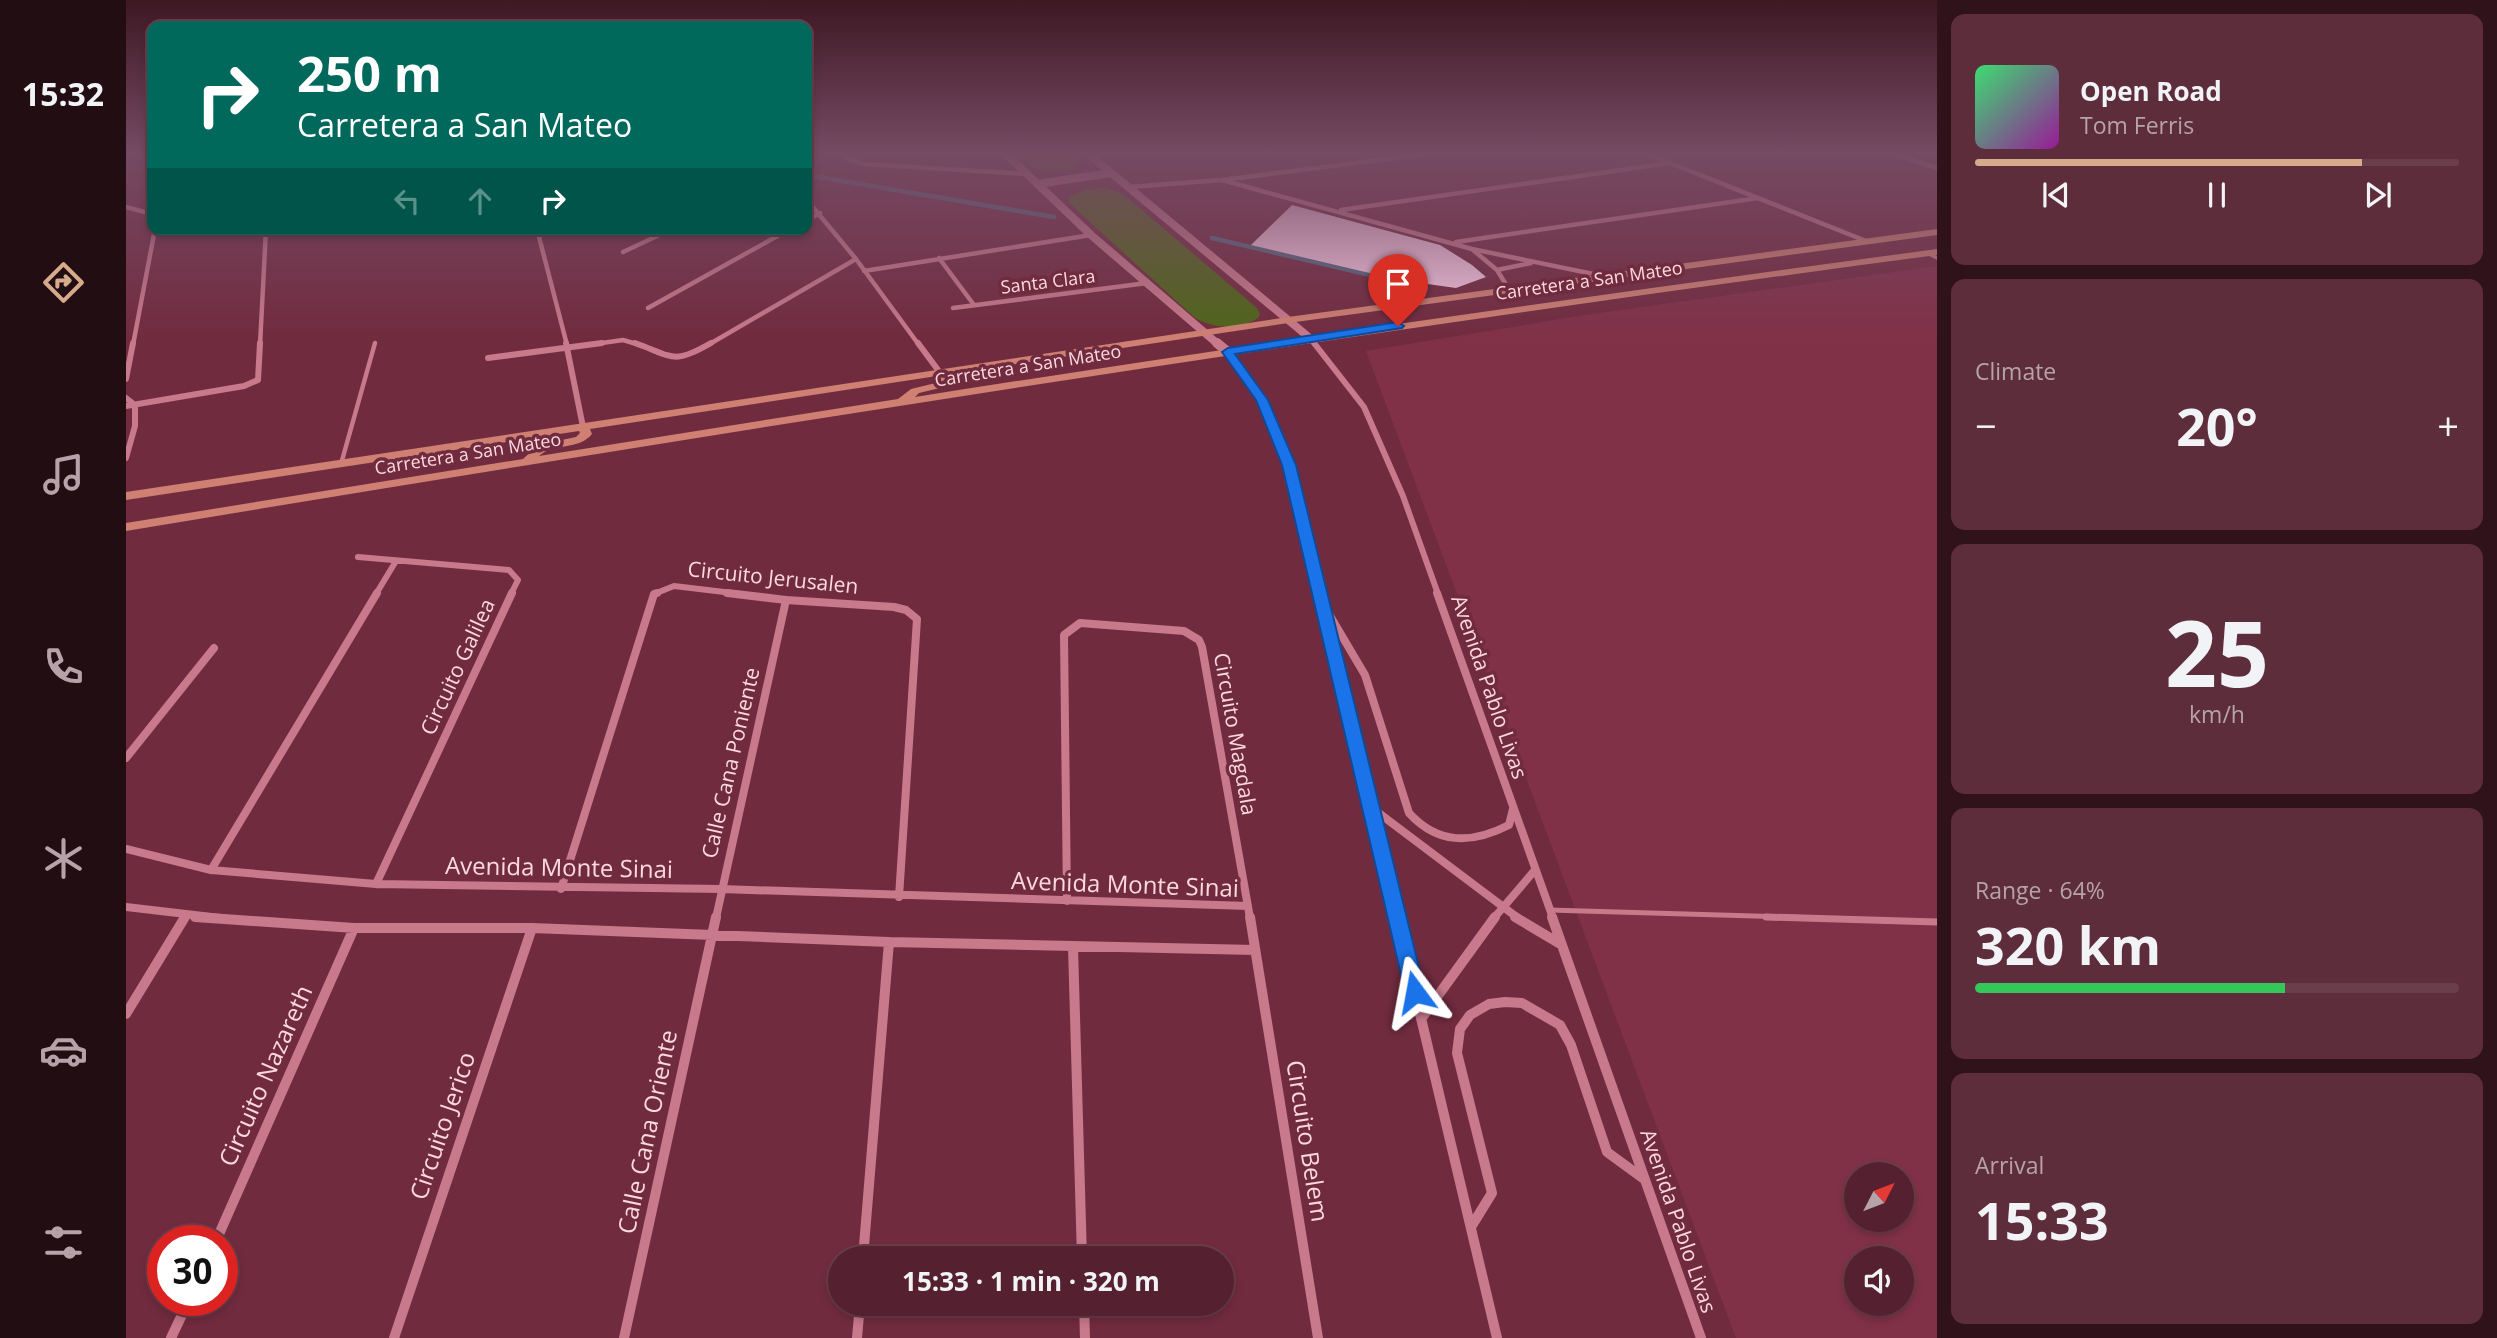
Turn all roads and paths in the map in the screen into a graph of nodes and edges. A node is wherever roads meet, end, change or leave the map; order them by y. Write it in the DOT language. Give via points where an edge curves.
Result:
graph roads {
  1 [pos="820,213"];
  2 [pos="1068,213"];
  3 [pos="1160,213"];
  4 [pos="1345,213"];
  5 [pos="1653,213"];
  6 [pos="1797,213"];
  7 [pos="812,217"];
  8 [pos="1937,232"];
  9 [pos="154,235"];
  10 [pos="266,235"];
  11 [pos="539,235"];
  12 [pos="660,235"];
  13 [pos="779,235"];
  14 [pos="1091,235"];
  15 [pos="1866,241"];
  16 [pos="1452,243"];
  17 [pos="1472,249"];
  18 [pos="623,253"];
  19 [pos="1935,253"];
  20 [pos="939,258"];
  21 [pos="856,259"];
  22 [pos="1535,262"];
  23 [pos="1824,267"];
  24 [pos="1497,270"];
  25 [pos="864,271"];
  26 [pos="1614,278"];
  27 [pos="1147,283"];
  28 [pos="1488,295"];
  29 [pos="974,305"];
  30 [pos="648,308"];
  31 [pos="953,308"];
  32 [pos="1288,320"];
  33 [pos="1206,333"];
  34 [pos="1311,340"];
  35 [pos="375,343"];
  36 [pos="567,346"];
  37 [pos="1228,352"];
  38 [pos="488,358"];
  39 [pos="941,374"];
  40 [pos="126,379"];
  41 [pos="126,398"];
  42 [pos="135,405"];
  43 [pos="898,405"];
  44 [pos="126,406"];
  45 [pos="583,427"];
  46 [pos="126,458"];
  47 [pos="527,461"];
  48 [pos="341,464"];
  49 [pos="126,496"];
  50 [pos="126,527"];
  51 [pos="358,557"];
  52 [pos="396,561"];
  53 [pos="786,600"];
  54 [pos="1322,602"];
  55 [pos="214,648"];
  56 [pos="126,758"];
  57 [pos="1371,807"];
  58 [pos="1513,808"];
  59 [pos="126,849"];
  60 [pos="211,870"];
  61 [pos="1535,870"];
  62 [pos="376,884"];
  63 [pos="561,889"];
  64 [pos="721,889"];
  65 [pos="899,897"];
  66 [pos="1067,901"];
  67 [pos="1248,906"];
  68 [pos="126,907"];
  69 [pos="1502,909"];
  70 [pos="1549,910"];
  71 [pos="185,916"];
  72 [pos="1937,922"];
  73 [pos="354,928"];
  74 [pos="532,928"];
  75 [pos="713,934"];
  76 [pos="889,942"];
  77 [pos="1562,945"];
  78 [pos="1073,947"];
  79 [pos="1255,950"];
  80 [pos="126,1014"];
  81 [pos="1422,1019"];
  82 [pos="1645,1179"];
  83 [pos="223,1225"];
  84 [pos="1471,1227"];
  85 [pos="864,1246"];
  86 [pos="1082,1246"];
  87 [pos="181,1316"];
  88 [pos="859,1316"];
  89 [pos="1084,1316"];
  90 [pos="171,1338"];
  91 [pos="394,1338"];
  92 [pos="624,1338"];
  93 [pos="857,1338"];
  94 [pos="1085,1338"];
  95 [pos="1318,1338"];
  96 [pos="1497,1338"];
  97 [pos="1701,1338"];
  1 -- 7 [label="street"];
  1 -- 21 [label="street"];
  2 -- 14 [label="street"];
  3 -- 32 [label="street, Avenida Pablo Livas"];
  4 -- 16 [label="street"];
  5 -- 16 [label="street"];
  6 -- 15 [label="street"];
  8 -- 15 [label="main road, Carretera a San Mateo"];
  9 -- 40 [label="street"];
  10 -- 42 [label="street" via="258,380"];
  11 -- 36 [label="street"];
  12 -- 18 [label="street"];
  13 -- 30 [label="street"];
  14 -- 20 [label="street"];
  14 -- 27 [label="street"];
  15 -- 19 [label="main road"];
  15 -- 23 [label="main road" via="1875,251"];
  15 -- 26 [label="main road, Carretera a San Mateo"];
  16 -- 17 [label="street"];
  17 -- 22 [label="street"];
  17 -- 24 [label="street"];
  19 -- 23 [label="main road, Carretera a San Mateo"];
  20 -- 25 [label="street"];
  20 -- 29 [label="street"];
  21 -- 25 [label="street"];
  21 -- 36 [label="street" via="687,357 673,358 634,341"];
  22 -- 24 [label="street"];
  22 -- 26 [label="street"];
  23 -- 34 [label="main road, Carretera a San Mateo"];
  24 -- 28 [label="street" via="1504,283"];
  25 -- 39 [label="street"];
  26 -- 28 [label="main road, Carretera a San Mateo"];
  27 -- 29 [label="street, Santa Clara"];
  27 -- 33 [label="street"];
  28 -- 32 [label="main road, Carretera a San Mateo"];
  29 -- 31 [label="street, Santa Clara"];
  32 -- 33 [label="main road, Carretera a San Mateo"];
  32 -- 34 [label="street, Avenida Pablo Livas"];
  33 -- 37 [label="street"];
  33 -- 39 [label="main road, Carretera a San Mateo"];
  34 -- 37 [label="main road, Carretera a San Mateo"];
  34 -- 58 [label="street, Avenida Pablo Livas" via="1363,407 1403,496"];
  35 -- 48 [label="lane"];
  36 -- 38 [label="street"];
  36 -- 45 [label="street"];
  37 -- 43 [label="main road, Carretera a San Mateo"];
  37 -- 54 [label="street" via="1262,400 1289,465"];
  39 -- 43 [label="main road" via="947,377 944,384 915,391"];
  39 -- 45 [label="main road, Carretera a San Mateo"];
  41 -- 42 [label="street"];
  42 -- 44 [label="street"];
  42 -- 46 [label="street" via="135,426"];
  43 -- 47 [label="main road, Carretera a San Mateo"];
  45 -- 47 [label="main road" via="586,434 580,440 542,447"];
  45 -- 48 [label="main road, Carretera a San Mateo"];
  47 -- 50 [label="main road, Carretera a San Mateo"];
  48 -- 49 [label="main road, Carretera a San Mateo"];
  51 -- 52 [label="street, Circuito Galilea"];
  52 -- 60 [label="street"];
  52 -- 62 [label="street, Circuito Galilea" via="509,570 518,580"];
  53 -- 63 [label="street, Circuito Jerusalen" via="674,586 654,594"];
  53 -- 64 [label="street, Calle Cana Poniente"];
  53 -- 65 [label="street, Circuito Jerusalen" via="894,607 916,619"];
  54 -- 57 [label="street"];
  54 -- 58 [label="street" via="1365,675 1409,813 1424,829 1441,835 1477,836 1508,825"];
  55 -- 56 [label="street"];
  57 -- 69 [label="street"];
  57 -- 81 [label="street"];
  58 -- 61 [label="street, Avenida Pablo Livas"];
  59 -- 60 [label="street, Avenida Monte Sinai"];
  60 -- 62 [label="street, Avenida Monte Sinai"];
  61 -- 69 [label="street"];
  61 -- 70 [label="street, Avenida Pablo Livas"];
  62 -- 63 [label="street, Avenida Monte Sinai"];
  63 -- 64 [label="street, Avenida Monte Sinai"];
  64 -- 65 [label="street, Avenida Monte Sinai"];
  64 -- 75 [label="street, Calle Cana Poniente"];
  65 -- 66 [label="street, Avenida Monte Sinai"];
  66 -- 67 [label="street, Avenida Monte Sinai"];
  66 -- 67 [label="street, Circuito Magdala" via="1064,635 1080,623 1184,631 1199,640"];
  67 -- 79 [label="street, Avenida Monte Sinai"];
  68 -- 71 [label="street"];
  69 -- 77 [label="street"];
  69 -- 81 [label="street"];
  70 -- 72 [label="lane"];
  70 -- 77 [label="street, Avenida Pablo Livas"];
  71 -- 73 [label="street"];
  71 -- 80 [label="street"];
  73 -- 74 [label="street"];
  73 -- 83 [label="street, Circuito Nazareth"];
  74 -- 75 [label="street"];
  74 -- 91 [label="street, Circuito Jerico"];
  75 -- 76 [label="street"];
  75 -- 92 [label="street, Calle Cana Oriente"];
  76 -- 78 [label="street"];
  76 -- 85 [label="street"];
  77 -- 82 [label="street, Avenida Pablo Livas"];
  78 -- 79 [label="street"];
  78 -- 86 [label="street"];
  79 -- 95 [label="street, Circuito Belem"];
  81 -- 84 [label="street"];
  82 -- 84 [label="street" via="1607,1152 1560,1025 1522,1003 1489,1004 1470,1015 1460,1029 1457,1053 1492,1192"];
  82 -- 97 [label="street, Avenida Pablo Livas"];
  84 -- 96 [label="street"];
  87 -- 90 [label="street"];
  88 -- 93 [label="street"];
  89 -- 94 [label="street"];
}
